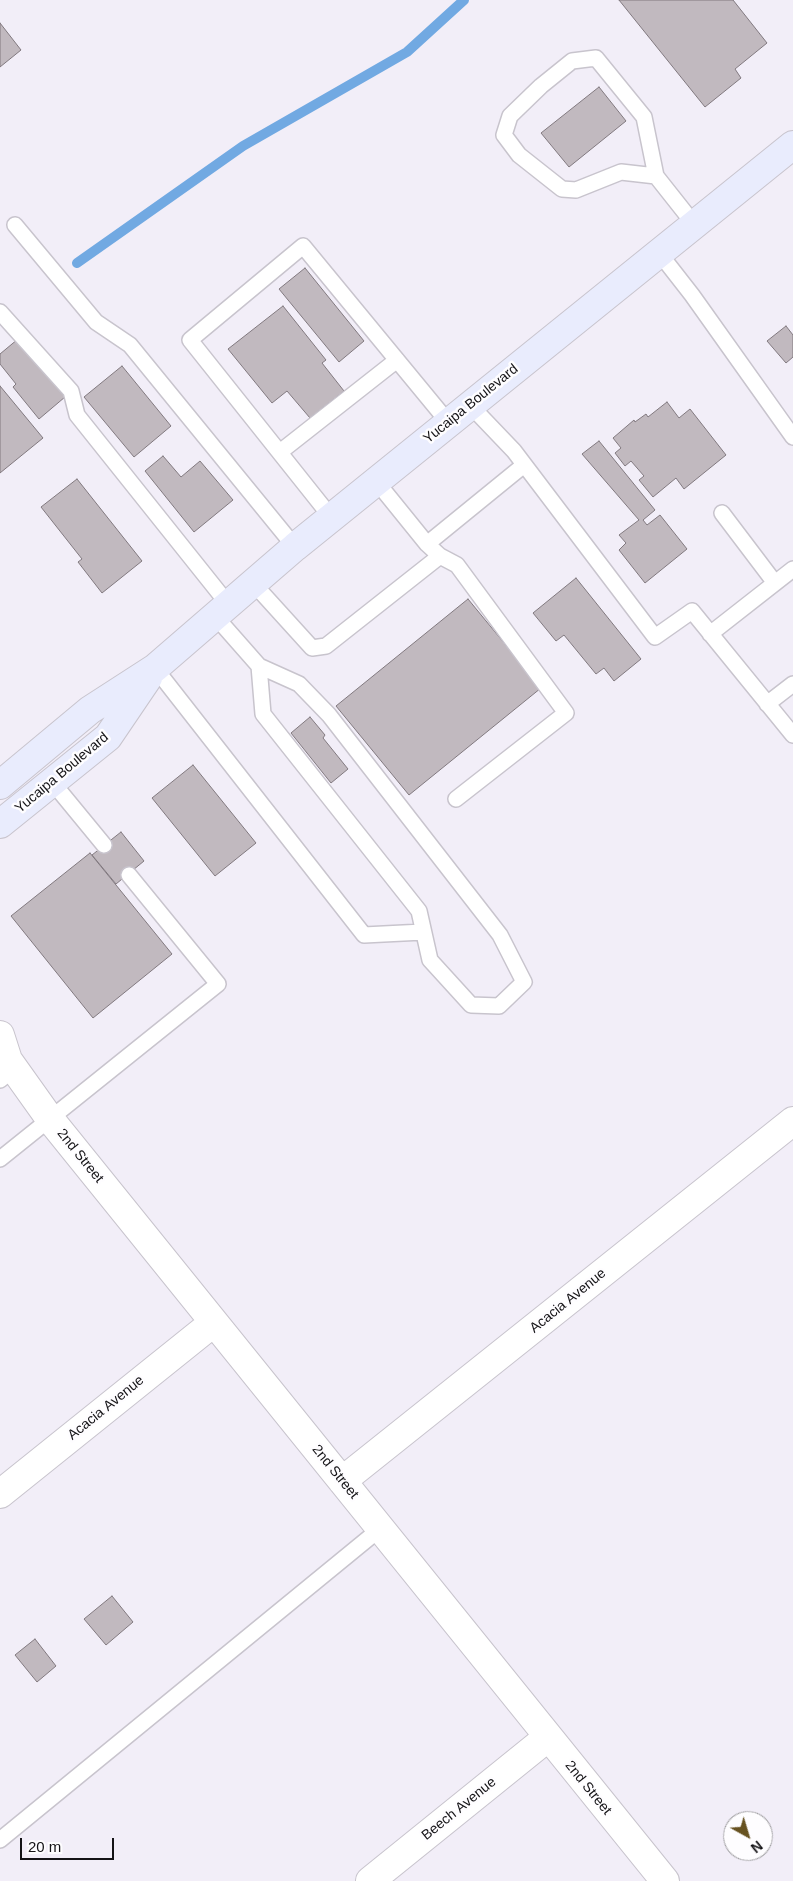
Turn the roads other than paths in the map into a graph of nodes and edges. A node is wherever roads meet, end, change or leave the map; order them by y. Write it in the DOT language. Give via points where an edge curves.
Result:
graph roads {
  1 [pos="792,147"];
  2 [pos="656,176"];
  3 [pos="694,224"];
  4 [pos="15,225"];
  5 [pos="660,254"];
  6 [pos="0,312"];
  7 [pos="397,360"];
  8 [pos="470,405"];
  9 [pos="448,422"];
  10 [pos="793,437"];
  11 [pos="280,452"];
  12 [pos="524,464"];
  13 [pos="376,481"];
  14 [pos="722,513"];
  15 [pos="331,518"];
  16 [pos="427,544"];
  17 [pos="295,546"];
  18 [pos="440,556"];
  19 [pos="793,569"];
  20 [pos="253,583"];
  21 [pos="775,583"];
  22 [pos="222,610"];
  23 [pos="710,634"];
  24 [pos="259,666"];
  25 [pos="155,668"];
  26 [pos="793,684"];
  27 [pos="767,704"];
  28 [pos="793,735"];
  29 [pos="52,783"];
  30 [pos="0,785"];
  31 [pos="456,799"];
  32 [pos="0,824"];
  33 [pos="104,845"];
  34 [pos="129,875"];
  35 [pos="423,932"];
  36 [pos="5,1060"];
  37 [pos="50,1119"];
  38 [pos="793,1121"];
  39 [pos="0,1159"];
  40 [pos="213,1323"];
  41 [pos="342,1481"];
  42 [pos="0,1494"];
  43 [pos="381,1528"];
  44 [pos="547,1738"];
  45 [pos="0,1840"];
  46 [pos="370,1881"];
  47 [pos="665,1881"];
  1 -- 3 [label="main road, Yucaipa Boulevard"];
  2 -- 2 [label="lane" via="622,172 576,190 562,189 519,155 504,135 510,116 572,61 596,58 644,117"];
  2 -- 3 [label="lane"];
  3 -- 5 [label="main road, Yucaipa Boulevard"];
  4 -- 17 [label="lane" via="96,322 130,345"];
  5 -- 8 [label="main road, Yucaipa Boulevard"];
  5 -- 10 [label="lane"];
  6 -- 22 [label="lane" via="71,391 77,415"];
  7 -- 9 [label="lane"];
  7 -- 11 [label="lane"];
  7 -- 11 [label="lane" via="304,246 190,340"];
  8 -- 9 [label="main road, Yucaipa Boulevard"];
  8 -- 12 [label="lane"];
  9 -- 13 [label="main road, Yucaipa Boulevard"];
  11 -- 15 [label="lane"];
  12 -- 16 [label="lane"];
  12 -- 23 [label="lane" via="655,637 692,612"];
  13 -- 15 [label="main road, Yucaipa Boulevard"];
  13 -- 16 [label="lane"];
  14 -- 21 [label="lane"];
  15 -- 17 [label="main road, Yucaipa Boulevard"];
  16 -- 18 [label="lane"];
  17 -- 20 [label="main road, Yucaipa Boulevard"];
  18 -- 20 [label="lane" via="326,646 312,648"];
  18 -- 31 [label="lane" via="457,564 566,713"];
  19 -- 21 [label="lane"];
  20 -- 22 [label="main road, Yucaipa Boulevard"];
  21 -- 23 [label="lane"];
  22 -- 24 [label="lane"];
  22 -- 25 [label="main road, Yucaipa Boulevard"];
  23 -- 27 [label="lane"];
  24 -- 35 [label="lane" via="263,714 419,911"];
  24 -- 35 [label="lane" via="299,684 329,714 500,936 524,982 499,1006 471,1005 430,960"];
  25 -- 29 [label="main road, Yucaipa Boulevard" via="108,737"];
  25 -- 30 [label="main road, Yucaipa Boulevard" via="90,710"];
  25 -- 35 [label="lane" via="364,935"];
  26 -- 27 [label="lane"];
  27 -- 28 [label="lane"];
  29 -- 32 [label="main road, Yucaipa Boulevard"];
  29 -- 33 [label="lane"];
  34 -- 37 [label="lane" via="218,984"];
  36 -- 37 [label="street, 2nd Street"];
  37 -- 39 [label="lane"];
  37 -- 40 [label="street, 2nd Street"];
  38 -- 41 [label="street, Acacia Avenue"];
  40 -- 41 [label="street, 2nd Street"];
  40 -- 42 [label="street, Acacia Avenue"];
  41 -- 43 [label="street, 2nd Street"];
  43 -- 44 [label="street, 2nd Street"];
  43 -- 45 [label="lane"];
  44 -- 46 [label="street, Beech Avenue"];
  44 -- 47 [label="street, 2nd Street"];
}
